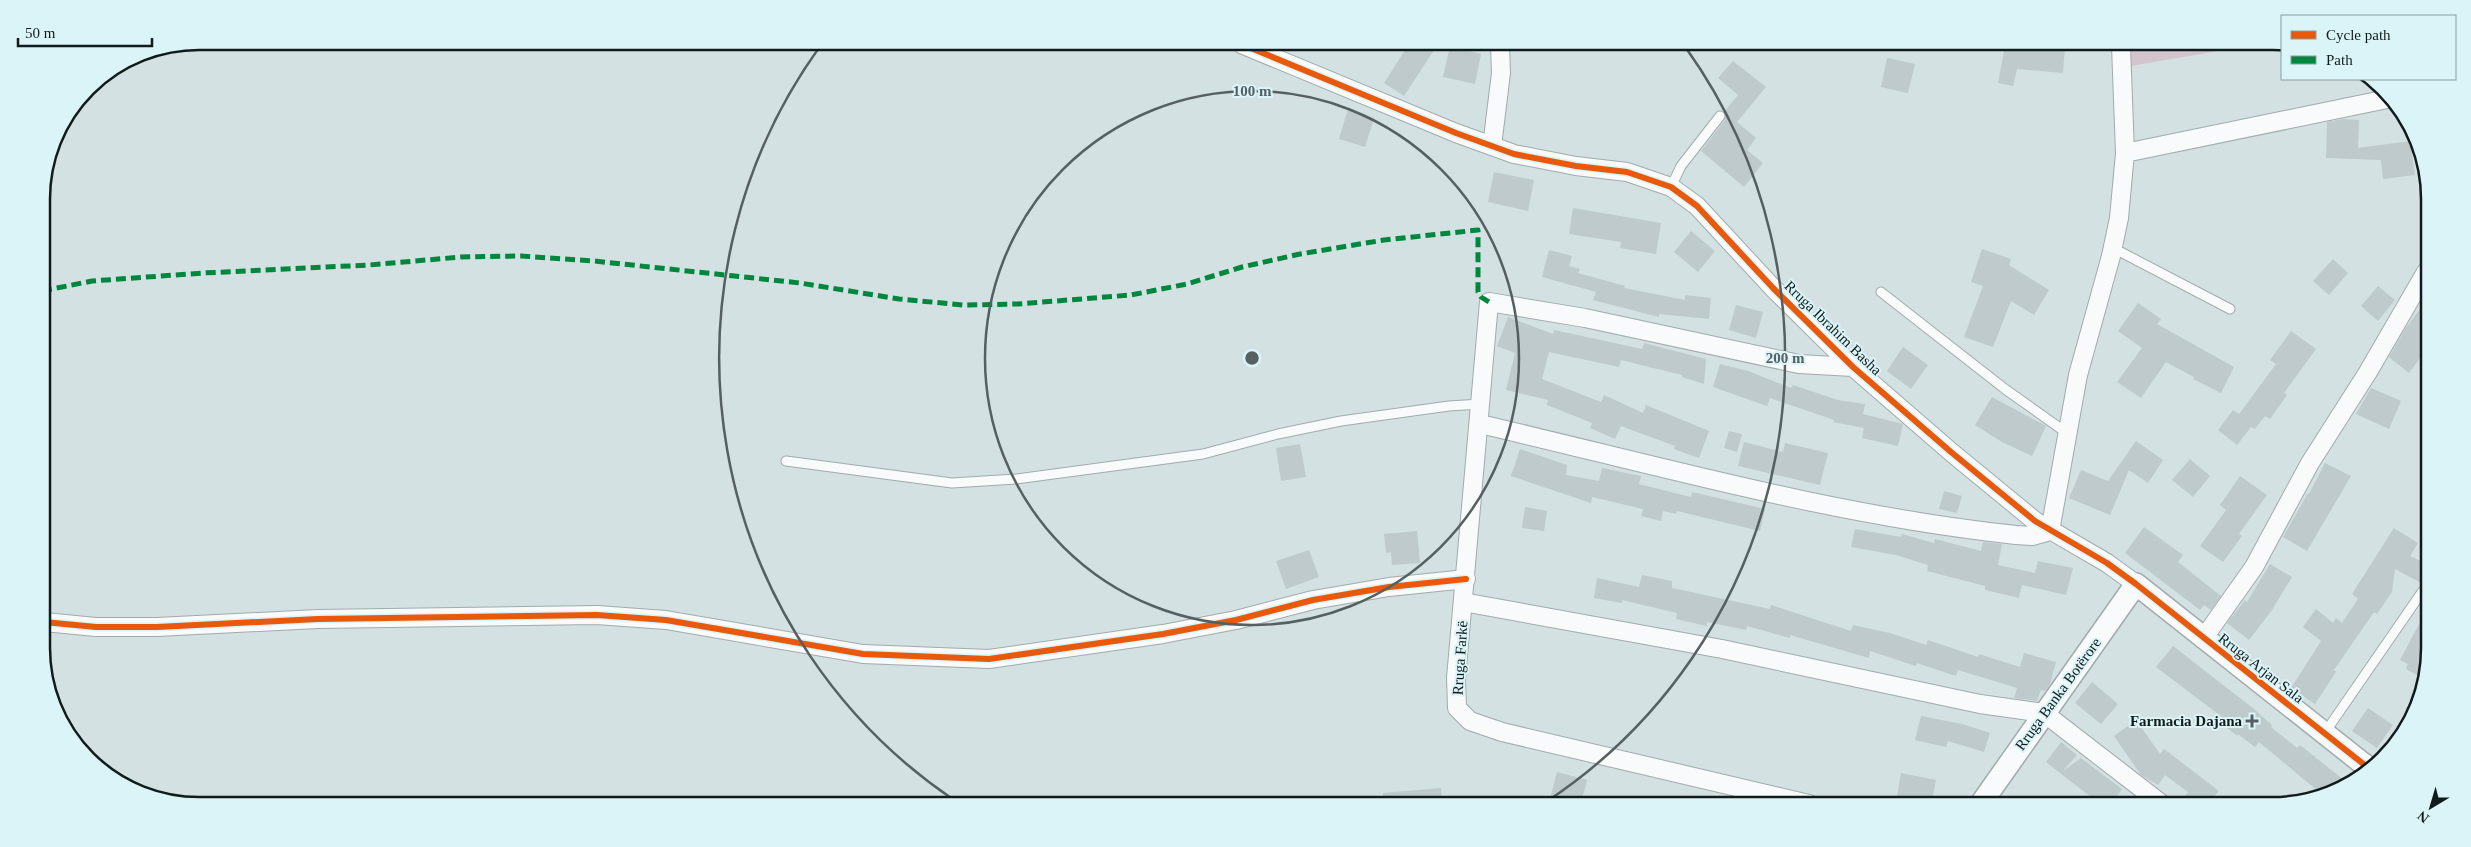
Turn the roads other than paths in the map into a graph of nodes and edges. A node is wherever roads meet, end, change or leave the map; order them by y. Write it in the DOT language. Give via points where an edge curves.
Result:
graph roads {
  1 [pos="1255,50"];
  2 [pos="1500,50"];
  3 [pos="2121,50"];
  4 [pos="2383,100"];
  5 [pos="1720,116"];
  6 [pos="1492,146"];
  7 [pos="2126,153"];
  8 [pos="1671,186"];
  9 [pos="2113,248"];
  10 [pos="2421,281"];
  11 [pos="1881,292"];
  12 [pos="2230,309"];
  13 [pos="1853,367"];
  14 [pos="1481,404"];
  15 [pos="1480,424"];
  16 [pos="2068,432"];
  17 [pos="786,461"];
  18 [pos="2050,531"];
  19 [pos="1466,579"];
  20 [pos="2136,584"];
  21 [pos="2421,593"];
  22 [pos="1463,602"];
  23 [pos="50,623"];
  24 [pos="2203,639"];
  25 [pos="2044,713"];
  26 [pos="2324,734"];
  27 [pos="2364,765"];
  28 [pos="1780,797"];
  29 [pos="1986,797"];
  30 [pos="2154,797"];
  1 -- 6 [label="street, Rruga Ibrahim Basha"];
  2 -- 6 [label="street"];
  3 -- 7 [label="street"];
  4 -- 7 [label="street"];
  5 -- 8 [label="lane"];
  6 -- 8 [label="street, Rruga Ibrahim Basha" via="1538,160 1627,172"];
  7 -- 9 [label="street"];
  8 -- 13 [label="street, Rruga Ibrahim Basha" via="1697,206"];
  9 -- 12 [label="lane"];
  9 -- 16 [label="street" via="2078,375"];
  10 -- 24 [label="street" via="2310,463 2254,567"];
  11 -- 16 [label="lane" via="2005,389"];
  13 -- 14 [label="street, Rruga Farkë" via="1799,364 1585,318 1489,302"];
  13 -- 18 [label="street, Rruga Ibrahim Basha" via="1951,452"];
  14 -- 15 [label="street, Rruga Farkë"];
  14 -- 17 [label="lane" via="1341,421 1203,454 1016,479 952,482"];
  15 -- 18 [label="street" via="1762,492 1904,519 2016,535 2032,536"];
  15 -- 19 [label="street, Rruga Farkë"];
  16 -- 18 [label="street"];
  18 -- 20 [label="street, Rruga Ibrahim Basha" via="2107,563"];
  19 -- 22 [label="street, Rruga Farkë"];
  19 -- 23 [label="street" via="1388,587 1163,634 989,659 863,654 666,620 597,615 318,619 131,627"];
  20 -- 24 [label="street, Rruga Arjan Sala"];
  20 -- 25 [label="street, Rruga Banka Botërore"];
  21 -- 26 [label="lane"];
  22 -- 25 [label="street" via="1722,649 1980,704"];
  22 -- 28 [label="street, Rruga Farkë" via="1456,697 1458,708 1470,721 1551,745"];
  24 -- 26 [label="street, Rruga Arjan Sala"];
  25 -- 29 [label="street, Rruga Banka Botërore"];
  25 -- 30 [label="street"];
  26 -- 27 [label="street, Rruga Arjan Sala"];
}
